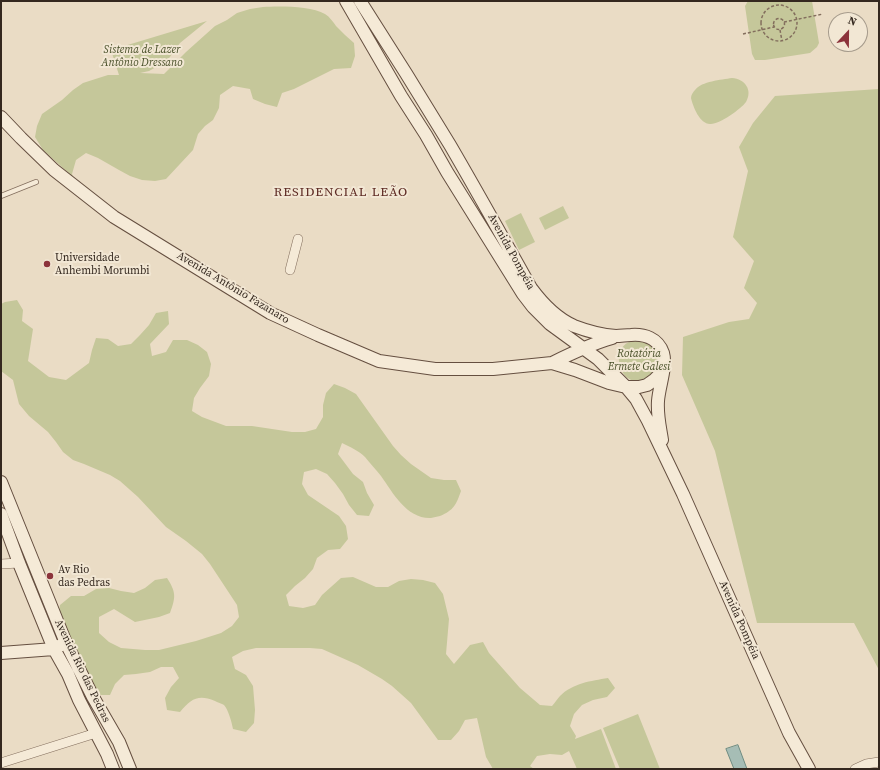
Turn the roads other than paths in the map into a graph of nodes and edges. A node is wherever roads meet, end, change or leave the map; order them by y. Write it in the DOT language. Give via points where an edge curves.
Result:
graph roads {
  1 [pos="346,1"];
  2 [pos="360,1"];
  3 [pos="393,52"];
  4 [pos="380,60"];
  5 [pos="1,117"];
  6 [pos="426,135"];
  7 [pos="449,144"];
  8 [pos="36,182"];
  9 [pos="1,196"];
  10 [pos="298,239"];
  11 [pos="290,270"];
  12 [pos="562,333"];
  13 [pos="617,336"];
  14 [pos="582,348"];
  15 [pos="552,364"];
  16 [pos="664,366"];
  17 [pos="626,387"];
  18 [pos="671,469"];
  19 [pos="1,482"];
  20 [pos="1,514"];
  21 [pos="19,563"];
  22 [pos="1,564"];
  23 [pos="66,643"];
  24 [pos="54,649"];
  25 [pos="1,653"];
  26 [pos="96,733"];
  27 [pos="879,762"];
  28 [pos="1,763"];
  29 [pos="113,769"];
  30 [pos="130,769"];
  31 [pos="809,769"];
  32 [pos="855,769"];
  1 -- 4 [label="main road, Avenida Pompéia"];
  2 -- 3 [label="main road, Avenida Pompéia"];
  3 -- 4 [label="main road" via="382,54"];
  3 -- 7 [label="main road, Avenida Pompéia"];
  4 -- 6 [label="main road, Avenida Pompéia"];
  5 -- 15 [label="main road, Avenida Antônio Fazanaro" via="54,170 114,217 270,313 318,335 379,361 435,369 493,369"];
  6 -- 7 [label="main road" via="439,150 446,150"];
  6 -- 12 [label="main road, Avenida Pompéia" via="523,294 540,315"];
  7 -- 13 [label="main road, Avenida Pompéia" via="538,297 555,314 574,326"];
  8 -- 9 [label="lane"];
  10 -- 11 [label="street"];
  12 -- 14 [label="main road, Avenida Pompéia"];
  12 -- 15 [label="main road" via="563,351"];
  13 -- 14 [label="main road, Avenida Antônio Fazanaro"];
  13 -- 16 [label="main road, Avenida Pompéia" via="642,335 653,339 661,348"];
  14 -- 15 [label="main road, Avenida Antônio Fazanaro"];
  14 -- 17 [label="main road, Avenida Pompéia" via="598,358"];
  15 -- 17 [label="main road, Avenida Antônio Fazanaro"];
  16 -- 17 [label="main road, Avenida Antônio Fazanaro" via="660,374 647,385"];
  16 -- 18 [label="main road, Avenida Pompéia" via="658,414"];
  17 -- 18 [label="main road, Avenida Pompéia" via="636,399"];
  18 -- 31 [label="main road, Avenida Pompéia" via="789,733"];
  19 -- 23 [label="main road, Avenida Rio das Pedras"];
  20 -- 21 [label="main road, Avenida Rio das Pedras"];
  21 -- 22 [label="street"];
  21 -- 24 [label="main road, Avenida Rio das Pedras"];
  23 -- 24 [label="main road"];
  23 -- 30 [label="main road, Avenida Rio das Pedras" via="119,742"];
  24 -- 25 [label="main road"];
  24 -- 26 [label="main road, Avenida Rio das Pedras"];
  26 -- 28 [label="street"];
  26 -- 29 [label="main road, Avenida Rio das Pedras"];
  27 -- 32 [label="street"];
}
